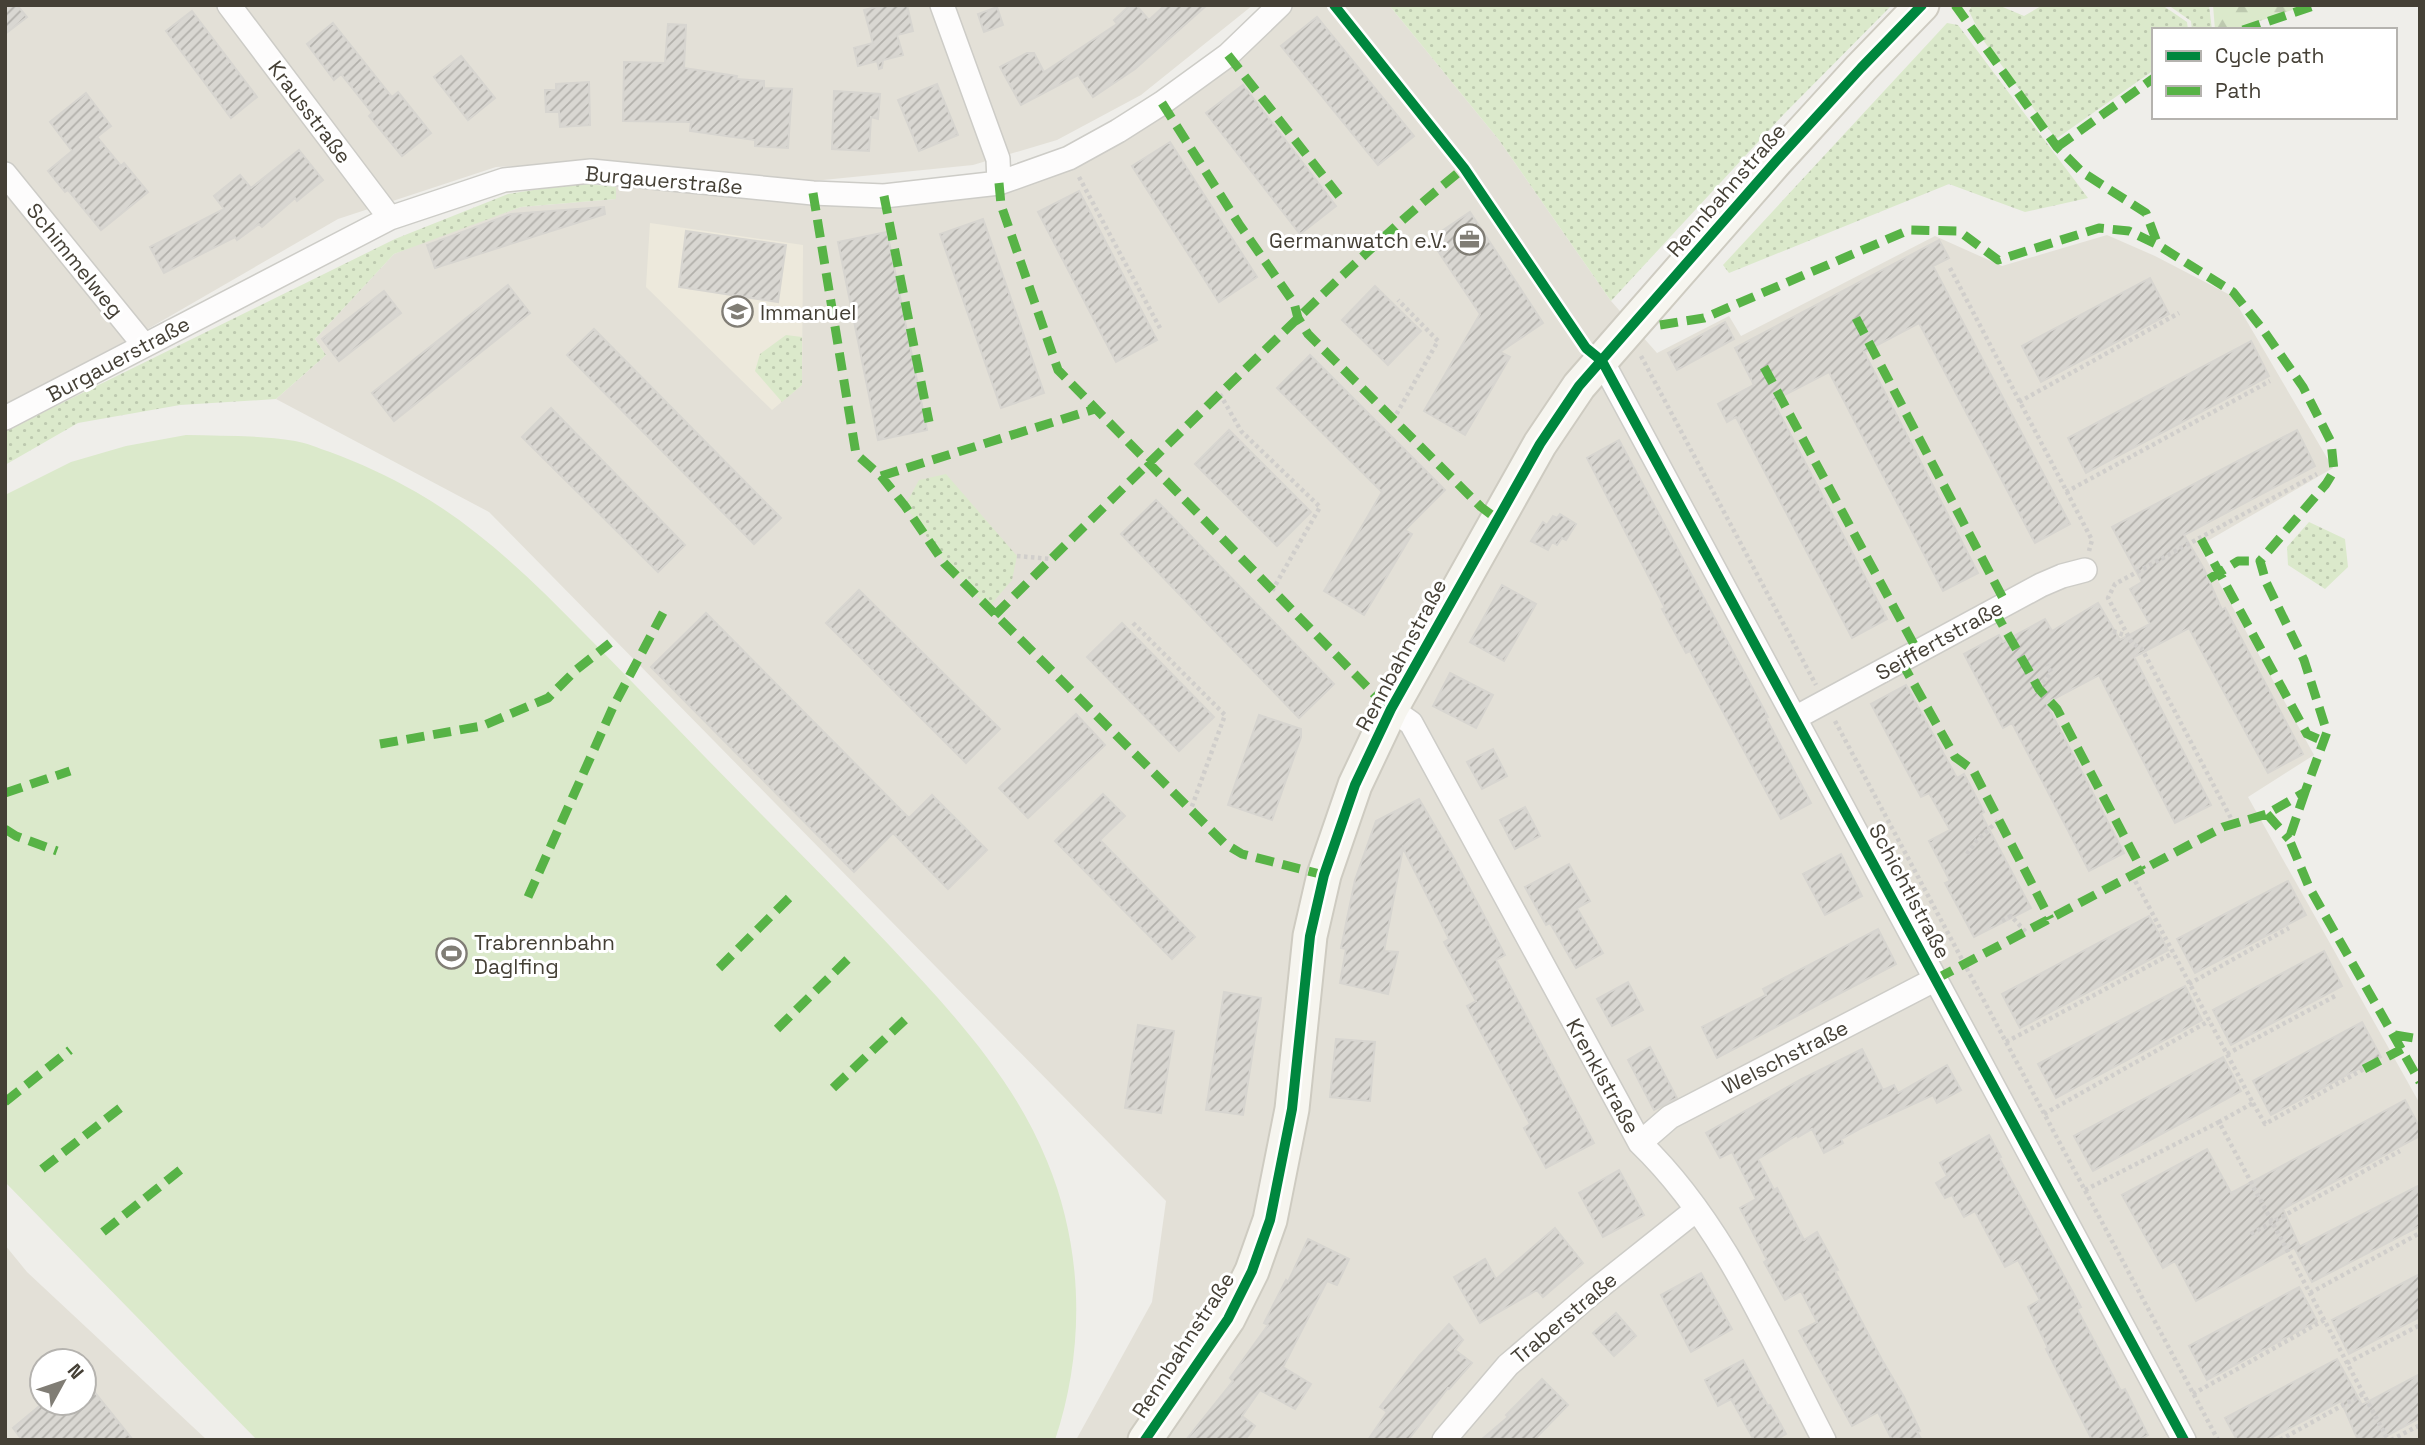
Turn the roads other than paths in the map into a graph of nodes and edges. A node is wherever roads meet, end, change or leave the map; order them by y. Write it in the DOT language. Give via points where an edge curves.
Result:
graph roads {
  1 [pos="229,5"];
  2 [pos="942,5"];
  3 [pos="1280,5"];
  4 [pos="1922,5"];
  5 [pos="5,174"];
  6 [pos="999,183"];
  7 [pos="390,218"];
  8 [pos="144,345"];
  9 [pos="1602,361"];
  10 [pos="5,418"];
  11 [pos="2085,570"];
  12 [pos="1391,709"];
  13 [pos="1795,718"];
  14 [pos="1936,979"];
  15 [pos="1640,1143"];
  16 [pos="1696,1210"];
  17 [pos="1145,1440"];
  18 [pos="1444,1440"];
  19 [pos="1824,1440"];
  20 [pos="2184,1440"];
  1 -- 7 [label="street, Krausstraße"];
  2 -- 6 [label="street" via="998,159"];
  3 -- 6 [label="street, Burgauerstraße" via="1228,55 1118,131 1069,158"];
  4 -- 9 [label="street, Rennbahnstraße" via="1786,150"];
  5 -- 8 [label="street, Schimmelweg"];
  6 -- 7 [label="street, Burgauerstraße" via="860,196 591,171 503,180"];
  7 -- 8 [label="street, Burgauerstraße"];
  8 -- 10 [label="street, Burgauerstraße"];
  9 -- 12 [label="street, Rennbahnstraße" via="1540,444"];
  9 -- 13 [label="street, Schichtlstraße"];
  11 -- 13 [label="street, Seiffertstraße" via="2041,585"];
  12 -- 15 [label="street, Krenklstraße" via="1411,723"];
  12 -- 17 [label="street, Rennbahnstraße" via="1355,785 1324,875 1310,936 1292,1109 1270,1220 1228,1319"];
  13 -- 14 [label="street, Schichtlstraße"];
  14 -- 15 [label="street, Welschstraße" via="1670,1117"];
  14 -- 20 [label="street, Schichtlstraße"];
  15 -- 16 [label="street, Krenklstraße"];
  16 -- 18 [label="street, Traberstraße" via="1508,1365"];
  16 -- 19 [label="street, Krenklstraße" via="1724,1248"];
}
